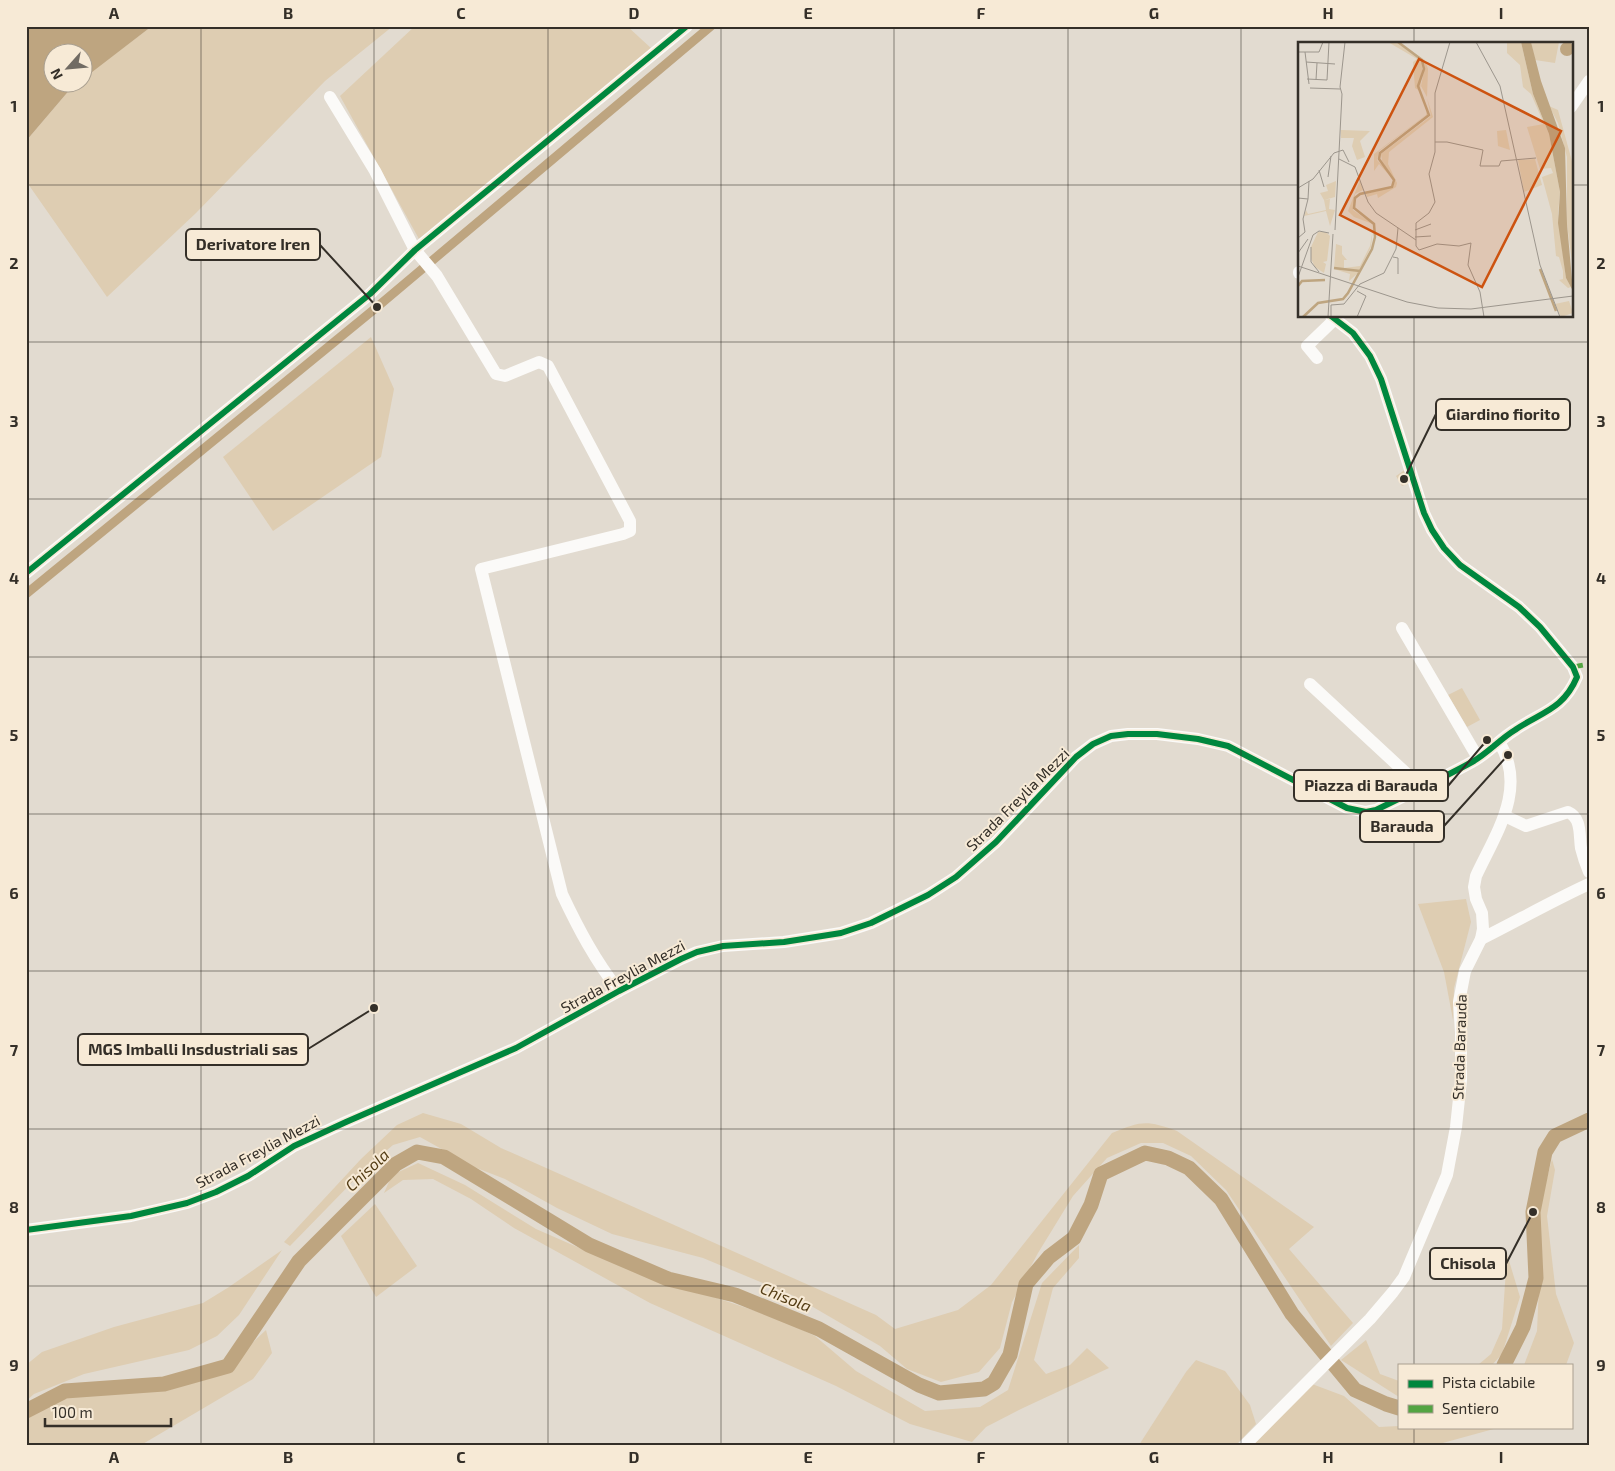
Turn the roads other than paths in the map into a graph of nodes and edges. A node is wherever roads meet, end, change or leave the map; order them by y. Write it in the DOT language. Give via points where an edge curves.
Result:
graph roads {
  1 [pos="687,26"];
  2 [pos="1589,81"];
  3 [pos="330,97"];
  4 [pos="1572,106"];
  5 [pos="416,250"];
  6 [pos="1333,318"];
  7 [pos="1317,358"];
  8 [pos="26,573"];
  9 [pos="1402,628"];
  10 [pos="1310,684"];
  11 [pos="1498,742"];
  12 [pos="1478,758"];
  13 [pos="1421,787"];
  14 [pos="1505,816"];
  15 [pos="1589,872"];
  16 [pos="1589,884"];
  17 [pos="1481,939"];
  18 [pos="619,991"];
  19 [pos="26,1230"];
  20 [pos="1244,1445"];
  1 -- 5 [label="street"];
  2 -- 4 [label="street"];
  3 -- 5 [label="street" via="375,171"];
  5 -- 8 [label="street" via="370,294"];
  5 -- 18 [label="street" via="437,276 496,374 505,376 539,362 548,366 630,521 630,530 623,534 481,569 562,894 598,964"];
  6 -- 7 [label="street" via="1308,346"];
  6 -- 11 [label="street, Strada Freylia Mezzi" via="1353,333 1370,356 1381,379 1424,513 1444,548 1460,565 1512,602 1540,627 1573,667 1577,677 1573,687 1552,710"];
  9 -- 12 [label="street"];
  10 -- 13 [label="street"];
  11 -- 12 [label="street, Strada Freylia Mezzi"];
  11 -- 14 [label="street, Strada Barauda" via="1510,771 1510,795"];
  12 -- 13 [label="street, Strada Freylia Mezzi"];
  13 -- 18 [label="street, Strada Freylia Mezzi" via="1366,812 1347,808 1228,746 1157,734 1111,736 1076,757 996,842 956,877 908,905 841,933 784,942 723,946 697,952"];
  14 -- 15 [label="street" via="1526,826 1568,812 1574,815"];
  14 -- 17 [label="street, Strada Barauda" via="1476,876 1474,887 1482,914"];
  16 -- 17 [label="street"];
  17 -- 20 [label="street, Strada Barauda" via="1465,971 1459,1002 1461,1080 1446,1175 1404,1277 1370,1319"];
  18 -- 19 [label="street, Strada Freylia Mezzi" via="516,1048 294,1146 216,1192 131,1216"];
}
